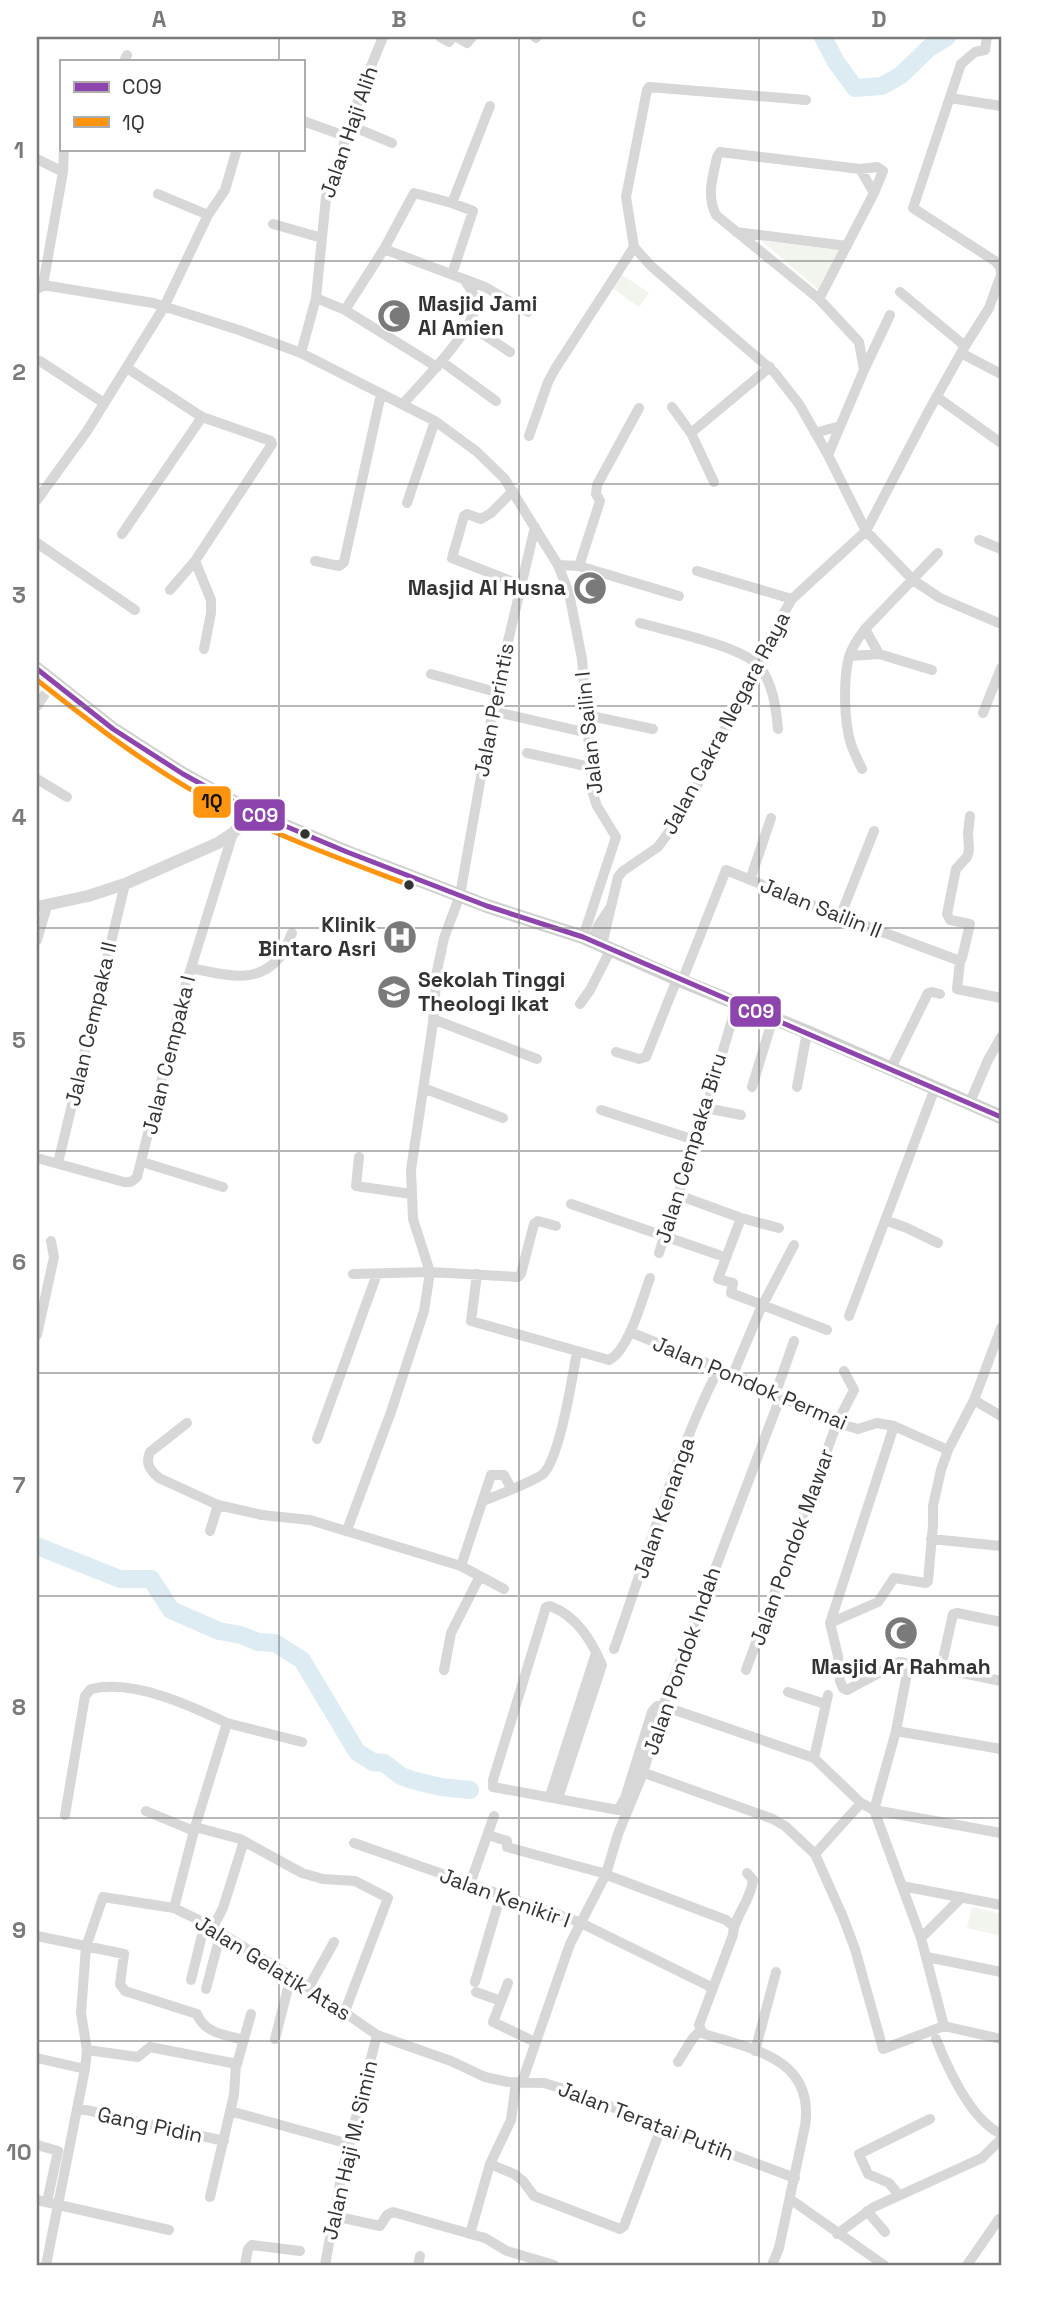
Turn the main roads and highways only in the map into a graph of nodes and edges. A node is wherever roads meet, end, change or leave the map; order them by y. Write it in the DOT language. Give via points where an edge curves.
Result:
graph roads {
  1 [pos="37,669"];
  2 [pos="1001,1116"];
  1 -- 2 [label="main road" via="113,729 252,812 460,895 597,943"];
}
